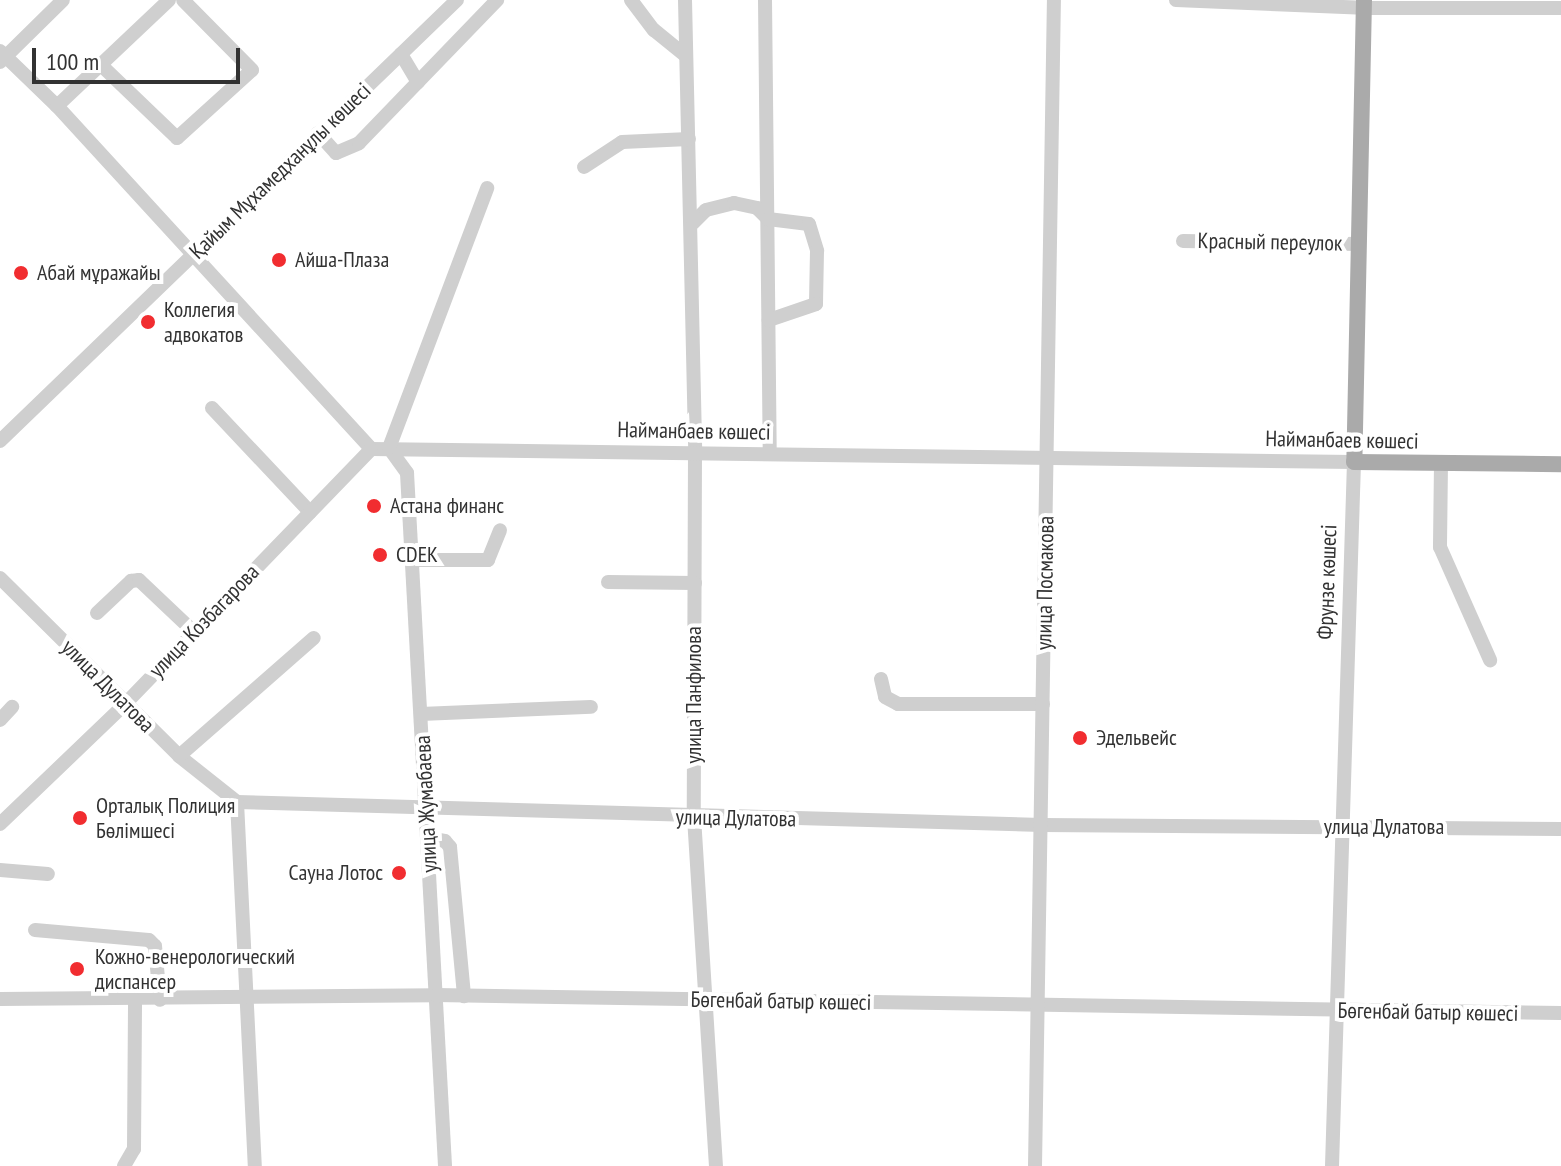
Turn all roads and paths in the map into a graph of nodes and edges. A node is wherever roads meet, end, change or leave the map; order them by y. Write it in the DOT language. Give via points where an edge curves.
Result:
graph roads {
  1 [pos="63,0"];
  2 [pos="169,0"];
  3 [pos="183,0"];
  4 [pos="497,0"];
  5 [pos="631,0"];
  6 [pos="685,0"];
  7 [pos="765,0"];
  8 [pos="1054,0"];
  9 [pos="1176,0"];
  10 [pos="455,1"];
  11 [pos="1364,4"];
  12 [pos="1561,8"];
  13 [pos="401,54"];
  14 [pos="686,56"];
  15 [pos="2,57"];
  16 [pos="102,66"];
  17 [pos="418,82"];
  18 [pos="57,106"];
  19 [pos="318,133"];
  20 [pos="689,139"];
  21 [pos="584,167"];
  22 [pos="487,188"];
  23 [pos="768,219"];
  24 [pos="693,223"];
  25 [pos="1183,241"];
  26 [pos="1357,244"];
  27 [pos="194,254"];
  28 [pos="769,320"];
  29 [pos="212,408"];
  30 [pos="0,441"];
  31 [pos="389,448"];
  32 [pos="371,449"];
  33 [pos="695,453"];
  34 [pos="770,454"];
  35 [pos="1046,457"];
  36 [pos="1354,462"];
  37 [pos="1441,463"];
  38 [pos="1561,464"];
  39 [pos="310,512"];
  40 [pos="500,530"];
  41 [pos="413,560"];
  42 [pos="0,578"];
  43 [pos="608,582"];
  44 [pos="695,583"];
  45 [pos="97,613"];
  46 [pos="194,632"];
  47 [pos="314,638"];
  48 [pos="1490,660"];
  49 [pos="881,679"];
  50 [pos="125,704"];
  51 [pos="1043,704"];
  52 [pos="12,707"];
  53 [pos="591,707"];
  54 [pos="421,714"];
  55 [pos="0,720"];
  56 [pos="179,756"];
  57 [pos="237,802"];
  58 [pos="426,806"];
  59 [pos="694,817"];
  60 [pos="0,824"];
  61 [pos="1042,825"];
  62 [pos="1339,827"];
  63 [pos="1561,829"];
  64 [pos="428,838"];
  65 [pos="0,870"];
  66 [pos="48,874"];
  67 [pos="35,930"];
  68 [pos="436,995"];
  69 [pos="464,996"];
  70 [pos="0,999"];
  71 [pos="247,999"];
  72 [pos="135,1000"];
  73 [pos="160,1000"];
  74 [pos="704,1000"];
  75 [pos="1037,1004"];
  76 [pos="1337,1010"];
  77 [pos="1561,1013"];
  78 [pos="124,1166"];
  79 [pos="255,1166"];
  80 [pos="445,1166"];
  81 [pos="716,1166"];
  82 [pos="1035,1166"];
  83 [pos="1332,1166"];
  1 -- 15 [label="street"];
  2 -- 16 [label="street"];
  3 -- 16 [label="street" via="252,70 177,138"];
  4 -- 17 [label="street"];
  5 -- 14 [label="street" via="654,30"];
  6 -- 14 [label="street, улица Панфилова"];
  7 -- 23 [label="street"];
  8 -- 35 [label="street, улица Посмакова"];
  9 -- 11 [label="street"];
  10 -- 13 [label="street, Қайым Мұхамедханұлы көшесі"];
  11 -- 12 [label="street"];
  11 -- 26 [label="main road, Фрунзе көшесі"];
  13 -- 17 [label="street"];
  13 -- 19 [label="street, Қайым Мұхамедханұлы көшесі"];
  14 -- 20 [label="street, улица Панфилова"];
  15 -- 18 [label="street"];
  16 -- 18 [label="street"];
  17 -- 19 [label="street" via="346,153 336,153"];
  18 -- 27 [label="street"];
  19 -- 27 [label="street, Қайым Мұхамедханұлы көшесі"];
  20 -- 21 [label="street" via="622,142"];
  20 -- 24 [label="street, улица Панфилова"];
  22 -- 31 [label="street"];
  23 -- 24 [label="street" via="757,208 734,203 706,210"];
  23 -- 28 [label="street"];
  23 -- 28 [label="street" via="809,224 819,276 816,304"];
  24 -- 33 [label="street, улица Панфилова"];
  25 -- 26 [label="street, Красный переулок"];
  26 -- 36 [label="main road, Фрунзе көшесі"];
  27 -- 30 [label="street, Қайым Мұхамедханұлы көшесі"];
  27 -- 32 [label="street"];
  28 -- 34 [label="street"];
  29 -- 39 [label="street"];
  31 -- 32 [label="street, Найманбаев көшесі"];
  31 -- 33 [label="street, Найманбаев көшесі"];
  31 -- 41 [label="street, улица Жумабаева" via="407,473"];
  32 -- 39 [label="street, улица Козбагарова"];
  33 -- 34 [label="street, Найманбаев көшесі"];
  33 -- 44 [label="street, улица Панфилова"];
  34 -- 35 [label="street, Найманбаев көшесі"];
  35 -- 36 [label="street, Найманбаев көшесі"];
  35 -- 51 [label="street, улица Посмакова"];
  36 -- 37 [label="main road, Найманбаев көшесі"];
  36 -- 62 [label="street, Фрунзе көшесі"];
  37 -- 38 [label="main road, Найманбаев көшесі"];
  37 -- 48 [label="street" via="1440,547"];
  39 -- 46 [label="street, улица Козбагарова"];
  40 -- 41 [label="street" via="488,560"];
  41 -- 54 [label="street, улица Жумабаева"];
  42 -- 50 [label="street, улица Дулатова"];
  43 -- 44 [label="street"];
  44 -- 59 [label="street, улица Панфилова"];
  45 -- 46 [label="street" via="131,581 139,580"];
  46 -- 50 [label="street, улица Козбагарова"];
  47 -- 56 [label="street"];
  49 -- 51 [label="street" via="885,697 898,704"];
  50 -- 56 [label="street, улица Дулатова"];
  50 -- 60 [label="street, улица Козбагарова"];
  51 -- 61 [label="street, улица Посмакова"];
  52 -- 55 [label="street"];
  53 -- 54 [label="street"];
  54 -- 58 [label="street, улица Жумабаева"];
  56 -- 57 [label="street, улица Дулатова"];
  57 -- 58 [label="street, улица Дулатова"];
  57 -- 71 [label="street"];
  58 -- 59 [label="street, улица Дулатова"];
  58 -- 64 [label="street, улица Жумабаева"];
  59 -- 61 [label="street, улица Дулатова"];
  59 -- 74 [label="street, улица Панфилова"];
  61 -- 62 [label="street, улица Дулатова"];
  61 -- 75 [label="street, улица Посмакова"];
  62 -- 63 [label="street, улица Дулатова"];
  62 -- 76 [label="street, Фрунзе көшесі"];
  64 -- 68 [label="street, улица Жумабаева"];
  64 -- 69 [label="street" via="450,847"];
  65 -- 66 [label="street"];
  67 -- 73 [label="street" via="149,940 155,946"];
  68 -- 69 [label="street, Бөгенбай батыр көшесі"];
  68 -- 71 [label="street, Бөгенбай батыр көшесі"];
  68 -- 80 [label="street, улица Жумабаева"];
  69 -- 74 [label="street, Бөгенбай батыр көшесі"];
  70 -- 72 [label="street, Бөгенбай батыр көшесі"];
  71 -- 73 [label="street, Бөгенбай батыр көшесі"];
  71 -- 79 [label="street"];
  72 -- 73 [label="street, Бөгенбай батыр көшесі"];
  72 -- 78 [label="street" via="134,1149"];
  74 -- 75 [label="street, Бөгенбай батыр көшесі"];
  74 -- 81 [label="street, улица Панфилова"];
  75 -- 76 [label="street, Бөгенбай батыр көшесі"];
  75 -- 82 [label="street, улица Посмакова"];
  76 -- 77 [label="street, Бөгенбай батыр көшесі"];
  76 -- 83 [label="street, Фрунзе көшесі"];
}
